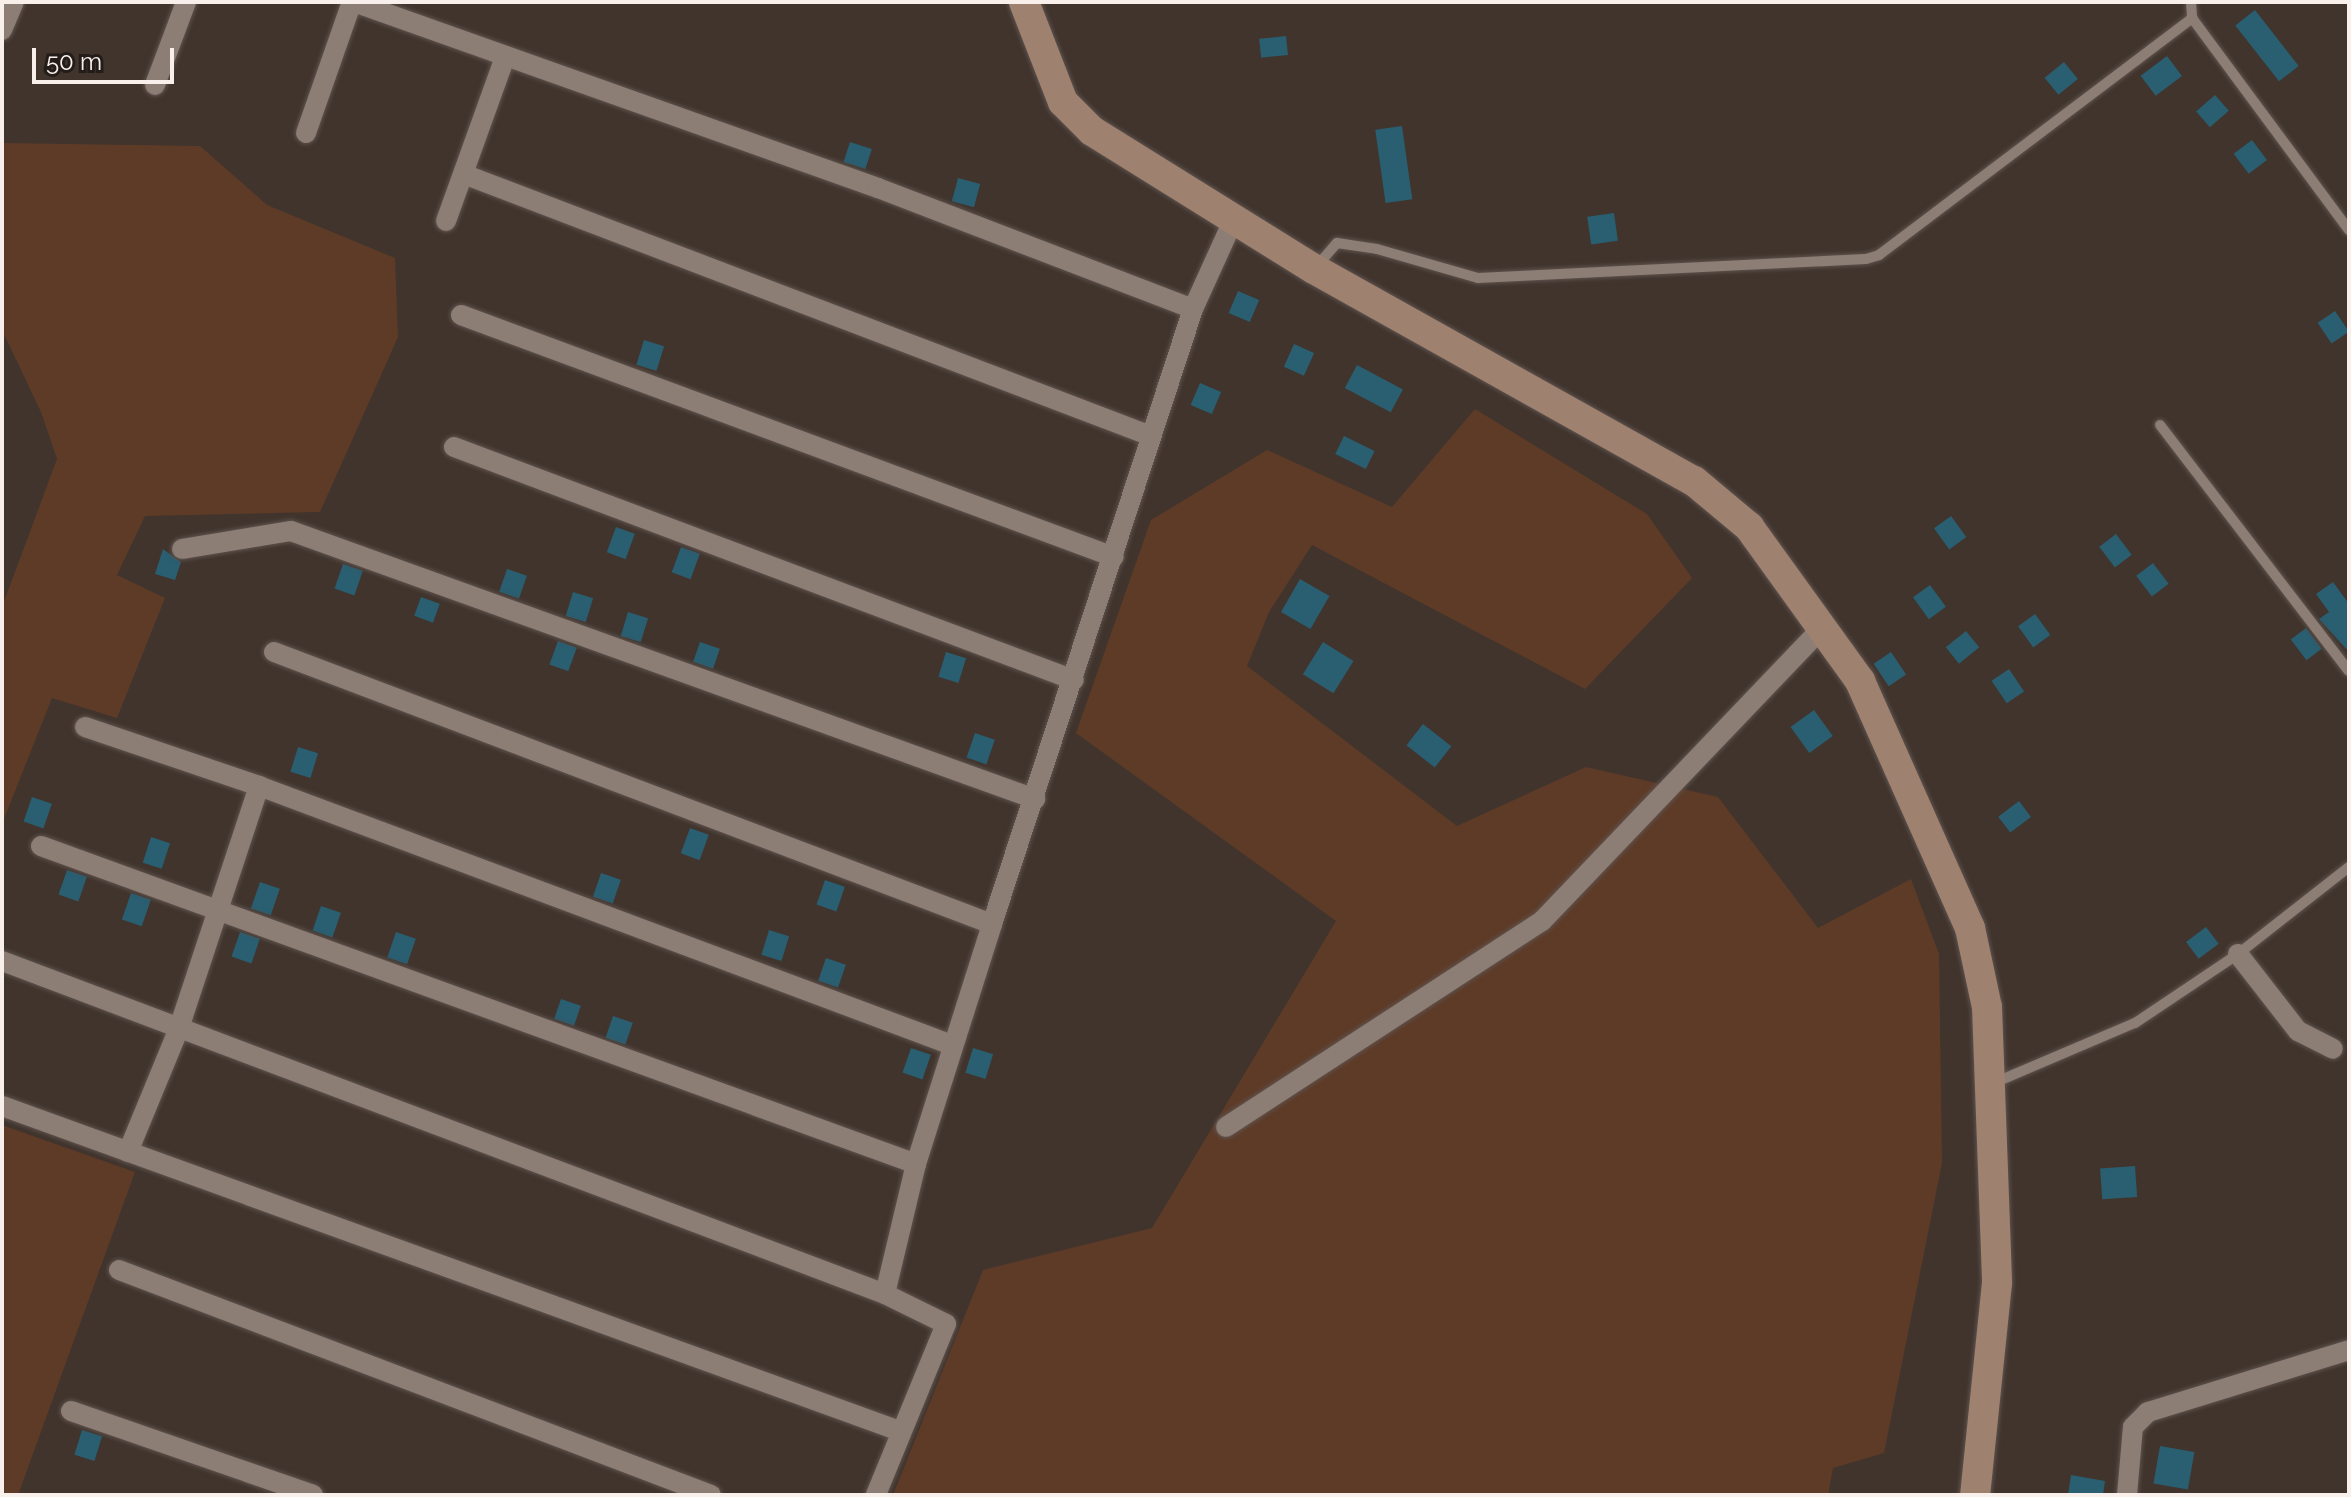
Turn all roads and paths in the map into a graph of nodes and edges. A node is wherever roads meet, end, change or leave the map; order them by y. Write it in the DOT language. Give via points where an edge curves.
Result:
graph roads {
  1 [pos="14,2"];
  2 [pos="186,2"];
  3 [pos="353,2"];
  4 [pos="1024,2"];
  5 [pos="2191,2"];
  6 [pos="2192,18"];
  7 [pos="2,30"];
  8 [pos="505,57"];
  9 [pos="155,85"];
  10 [pos="306,133"];
  11 [pos="466,175"];
  12 [pos="446,221"];
  13 [pos="1233,221"];
  14 [pos="2349,230"];
  15 [pos="1314,269"];
  16 [pos="1193,309"];
  17 [pos="461,315"];
  18 [pos="2160,425"];
  19 [pos="1151,436"];
  20 [pos="454,447"];
  21 [pos="182,549"];
  22 [pos="1114,557"];
  23 [pos="1823,627"];
  24 [pos="274,652"];
  25 [pos="2349,671"];
  26 [pos="1074,680"];
  27 [pos="85,727"];
  28 [pos="259,786"];
  29 [pos="1035,799"];
  30 [pos="41,846"];
  31 [pos="2349,867"];
  32 [pos="219,913"];
  33 [pos="992,924"];
  34 [pos="2238,954"];
  35 [pos="2,961"];
  36 [pos="179,1028"];
  37 [pos="952,1045"];
  38 [pos="2333,1049"];
  39 [pos="1992,1084"];
  40 [pos="2,1106"];
  41 [pos="1226,1127"];
  42 [pos="128,1152"];
  43 [pos="916,1164"];
  44 [pos="119,1270"];
  45 [pos="885,1294"];
  46 [pos="2349,1350"];
  47 [pos="71,1411"];
  48 [pos="900,1431"];
  49 [pos="313,1495"];
  50 [pos="711,1495"];
  51 [pos="876,1495"];
  52 [pos="1975,1495"];
  53 [pos="2127,1495"];
  1 -- 7 [label="street"];
  2 -- 9 [label="street"];
  3 -- 8 [label="street"];
  3 -- 10 [label="street"];
  4 -- 13 [label="main road" via="1063,102 1117,151"];
  5 -- 6 [label="lane"];
  6 -- 14 [label="lane"];
  6 -- 15 [label="lane" via="1879,255 1866,259 1478,278 1337,243"];
  8 -- 11 [label="street"];
  8 -- 16 [label="street" via="878,188"];
  11 -- 12 [label="street"];
  11 -- 19 [label="street"];
  13 -- 15 [label="main road"];
  13 -- 16 [label="street"];
  15 -- 23 [label="main road" via="1694,481 1749,527"];
  16 -- 19 [label="street"];
  17 -- 22 [label="street"];
  18 -- 25 [label="lane"];
  19 -- 22 [label="street"];
  20 -- 26 [label="street"];
  21 -- 29 [label="street" via="291,531"];
  22 -- 26 [label="street"];
  23 -- 39 [label="main road" via="1860,681 1970,928 1987,1007"];
  23 -- 41 [label="street" via="1542,921"];
  24 -- 33 [label="street"];
  26 -- 29 [label="street"];
  27 -- 28 [label="street"];
  28 -- 32 [label="street"];
  28 -- 37 [label="street"];
  29 -- 33 [label="street"];
  30 -- 32 [label="street"];
  31 -- 34 [label="lane"];
  32 -- 36 [label="street"];
  32 -- 43 [label="street"];
  33 -- 37 [label="street"];
  34 -- 38 [label="street" via="2298,1031"];
  34 -- 39 [label="lane" via="2135,1023"];
  35 -- 36 [label="street"];
  36 -- 42 [label="street"];
  36 -- 45 [label="street"];
  37 -- 43 [label="street"];
  39 -- 52 [label="main road" via="1997,1283"];
  40 -- 42 [label="street"];
  42 -- 48 [label="street"];
  43 -- 45 [label="street"];
  44 -- 50 [label="street"];
  45 -- 48 [label="street" via="946,1324"];
  46 -- 53 [label="street" via="2148,1412 2133,1427"];
  47 -- 49 [label="street"];
  48 -- 51 [label="street"];
}
